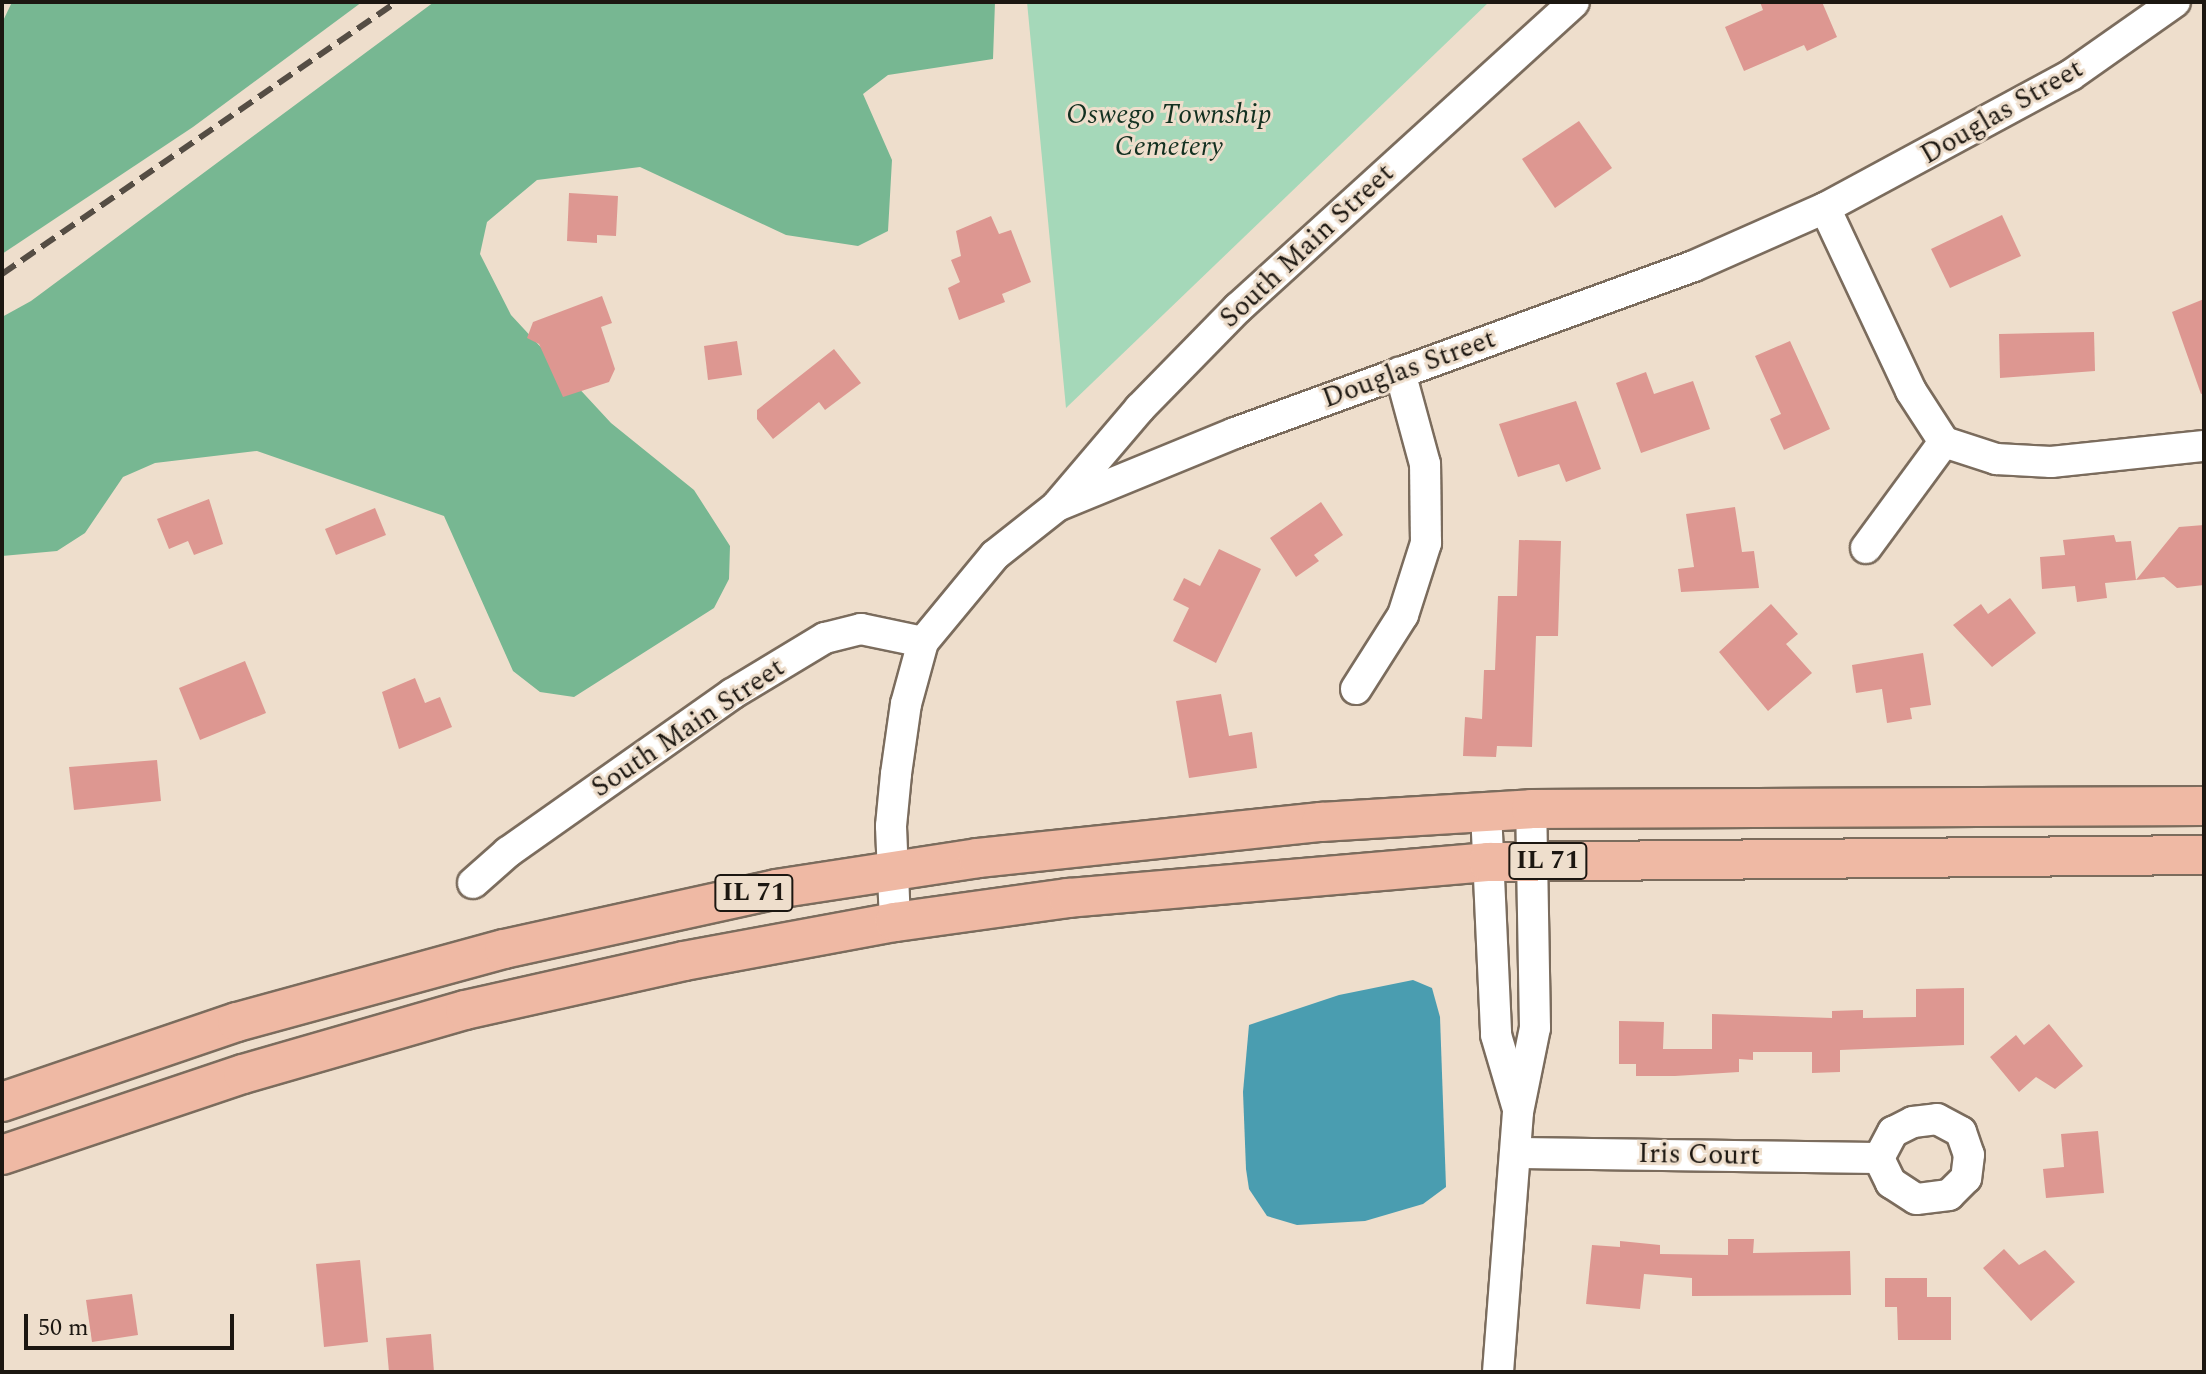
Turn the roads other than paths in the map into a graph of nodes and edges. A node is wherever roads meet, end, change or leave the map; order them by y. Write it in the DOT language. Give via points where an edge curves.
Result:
graph roads {
  1 [pos="1574,2"];
  2 [pos="2175,2"];
  3 [pos="1825,208"];
  4 [pos="1400,372"];
  5 [pos="1944,442"];
  6 [pos="2204,446"];
  7 [pos="1057,506"];
  8 [pos="1866,548"];
  9 [pos="923,642"];
  10 [pos="1356,689"];
  11 [pos="2204,806"];
  12 [pos="1531,809"];
  13 [pos="1486,811"];
  14 [pos="2204,855"];
  15 [pos="1532,861"];
  16 [pos="1488,862"];
  17 [pos="893,870"];
  18 [pos="473,883"];
  19 [pos="895,922"];
  20 [pos="2,1102"];
  21 [pos="1518,1112"];
  22 [pos="1518,1153"];
  23 [pos="2,1155"];
  24 [pos="1879,1158"];
  25 [pos="1498,1372"];
  1 -- 7 [label="street, South Main Street" via="1238,308 1140,408"];
  2 -- 3 [label="street, Douglas Street" via="2071,75"];
  3 -- 4 [label="street, Douglas Street" via="1694,266"];
  3 -- 5 [label="street" via="1911,391"];
  4 -- 7 [label="street, Douglas Street"];
  4 -- 10 [label="street" via="1425,464 1426,543 1403,615"];
  5 -- 6 [label="street" via="1996,459 2051,462"];
  5 -- 8 [label="street"];
  7 -- 9 [label="street, Douglas Street" via="995,555"];
  9 -- 17 [label="street, Douglas Street" via="898,760"];
  9 -- 18 [label="street, South Main Street" via="861,629 825,638 732,694 508,852"];
  11 -- 12 [label="main road, IL 71"];
  12 -- 13 [label="main road, IL 71"];
  12 -- 15 [label="street"];
  13 -- 16 [label="street"];
  13 -- 17 [label="main road, IL 71" via="1126,840"];
  14 -- 15 [label="main road, IL 71"];
  15 -- 16 [label="main road, IL 71"];
  15 -- 21 [label="street" via="1535,1028"];
  16 -- 19 [label="main road, IL 71" via="1242,881"];
  16 -- 21 [label="street" via="1496,1035"];
  17 -- 19 [label="street, Douglas Street"];
  17 -- 20 [label="main road, IL 71" via="776,889 504,949 237,1022"];
  19 -- 23 [label="main road, IL 71" via="465,1010 243,1074"];
  21 -- 22 [label="street"];
  22 -- 24 [label="street, Iris Court"];
  22 -- 25 [label="street"];
}
